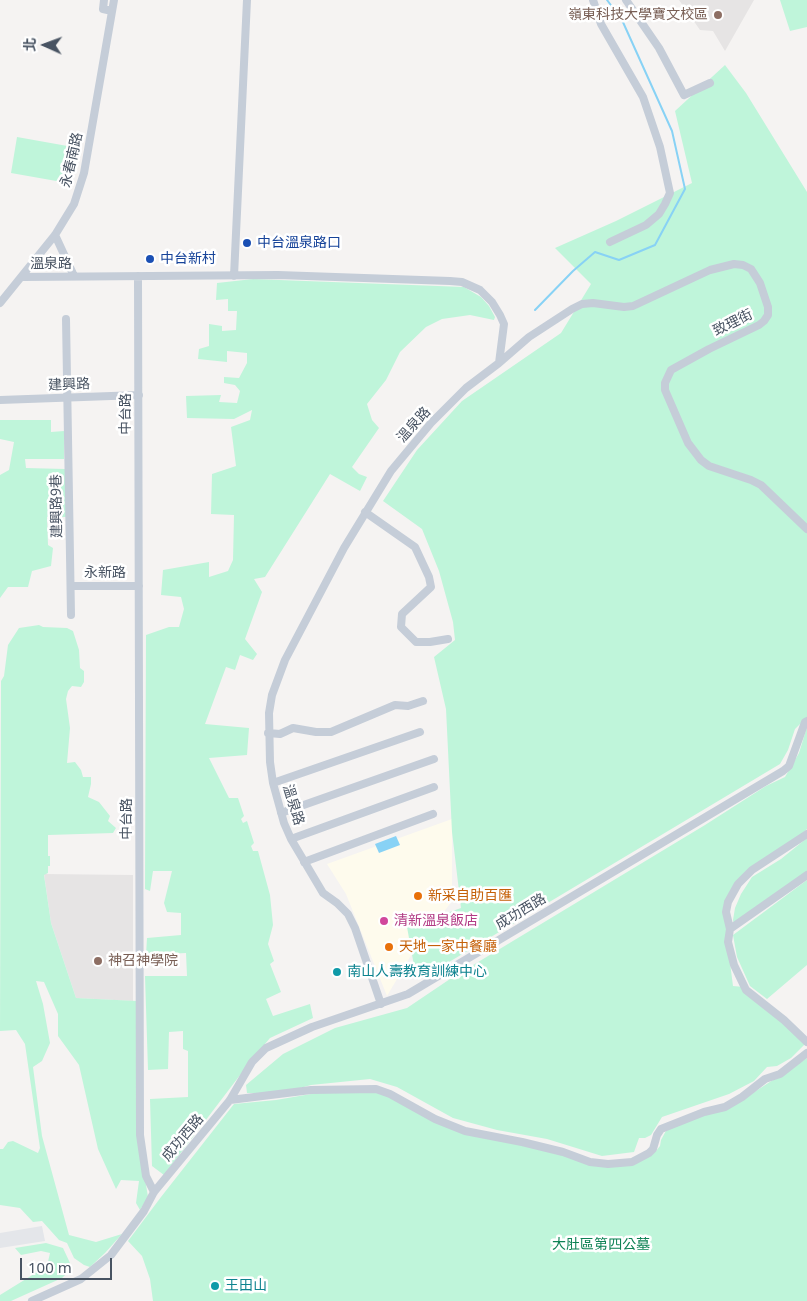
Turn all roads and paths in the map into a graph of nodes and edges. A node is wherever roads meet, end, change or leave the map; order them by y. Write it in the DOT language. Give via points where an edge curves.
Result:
graph roads {
  1 [pos="104,0"];
  2 [pos="114,0"];
  3 [pos="247,0"];
  4 [pos="593,0"];
  5 [pos="626,0"];
  6 [pos="112,11"];
  7 [pos="710,83"];
  8 [pos="55,235"];
  9 [pos="610,242"];
  10 [pos="74,276"];
  11 [pos="138,276"];
  12 [pos="234,276"];
  13 [pos="23,277"];
  14 [pos="0,303"];
  15 [pos="66,319"];
  16 [pos="499,363"];
  17 [pos="139,395"];
  18 [pos="68,397"];
  19 [pos="0,400"];
  20 [pos="365,512"];
  21 [pos="807,529"];
  22 [pos="71,586"];
  23 [pos="139,586"];
  24 [pos="71,615"];
  25 [pos="448,639"];
  26 [pos="423,701"];
  27 [pos="807,721"];
  28 [pos="420,732"];
  29 [pos="268,733"];
  30 [pos="434,759"];
  31 [pos="273,783"];
  32 [pos="434,787"];
  33 [pos="281,813"];
  34 [pos="433,814"];
  35 [pos="807,834"];
  36 [pos="290,838"];
  37 [pos="304,862"];
  38 [pos="807,875"];
  39 [pos="730,929"];
  40 [pos="381,1004"];
  41 [pos="807,1042"];
  42 [pos="807,1054"];
  43 [pos="230,1100"];
  44 [pos="154,1192"];
  45 [pos="32,1301"];
  1 -- 6 [label="street" via="103,10"];
  2 -- 6 [label="street, 永春南路"];
  3 -- 12 [label="street"];
  4 -- 9 [label="street" via="601,24 643,98 660,147 670,193 659,214 646,225"];
  5 -- 7 [label="street" via="659,48 684,95"];
  6 -- 8 [label="street, 永春南路" via="84,173 74,204"];
  8 -- 10 [label="street"];
  8 -- 13 [label="street, 永春南路"];
  10 -- 11 [label="street, 溫泉路"];
  10 -- 13 [label="street, 溫泉路"];
  11 -- 12 [label="street, 溫泉路"];
  11 -- 17 [label="street, 中台路"];
  12 -- 16 [label="street, 溫泉路" via="462,282 480,290 500,315 504,324"];
  13 -- 14 [label="street, 永春南路"];
  15 -- 18 [label="street, 建興路9巷"];
  16 -- 20 [label="street, 溫泉路" via="466,388 431,423 391,471"];
  16 -- 21 [label="street, 致理街" via="529,337 582,304 632,306 710,270 734,264 751,269 768,307 764,321 671,370 665,390 688,443 701,460 761,485"];
  17 -- 18 [label="street, 建興路"];
  17 -- 23 [label="street, 中台路"];
  18 -- 19 [label="street, 建興路"];
  18 -- 22 [label="street, 建興路9巷"];
  20 -- 25 [label="street" via="414,547 429,578 431,587 402,614 401,627 416,642"];
  20 -- 29 [label="street, 溫泉路" via="285,660 272,695"];
  22 -- 23 [label="street, 永新路"];
  22 -- 24 [label="street, 建興路9巷"];
  23 -- 44 [label="street, 中台路" via="140,1135 146,1176"];
  26 -- 29 [label="street" via="408,706 395,705 331,732 293,728 280,734"];
  27 -- 40 [label="street, 成功西路" via="791,761 783,771 408,994"];
  28 -- 31 [label="street"];
  29 -- 31 [label="street, 溫泉路"];
  30 -- 33 [label="street"];
  31 -- 33 [label="street, 溫泉路"];
  32 -- 36 [label="street"];
  33 -- 36 [label="street, 溫泉路"];
  34 -- 37 [label="street"];
  35 -- 39 [label="street" via="752,870 738,884 726,912"];
  36 -- 37 [label="street, 溫泉路"];
  37 -- 40 [label="street, 溫泉路" via="323,893 348,914"];
  38 -- 39 [label="street"];
  39 -- 41 [label="street" via="728,942 734,965 746,990"];
  40 -- 43 [label="street, 成功西路" via="266,1048 252,1062"];
  42 -- 43 [label="street" via="725,1107 661,1129 656,1134 653,1149 644,1156 632,1162 608,1164 465,1131 376,1090 312,1090"];
  43 -- 44 [label="street, 成功西路"];
  44 -- 45 [label="street" via="111,1255 81,1279"];
}
